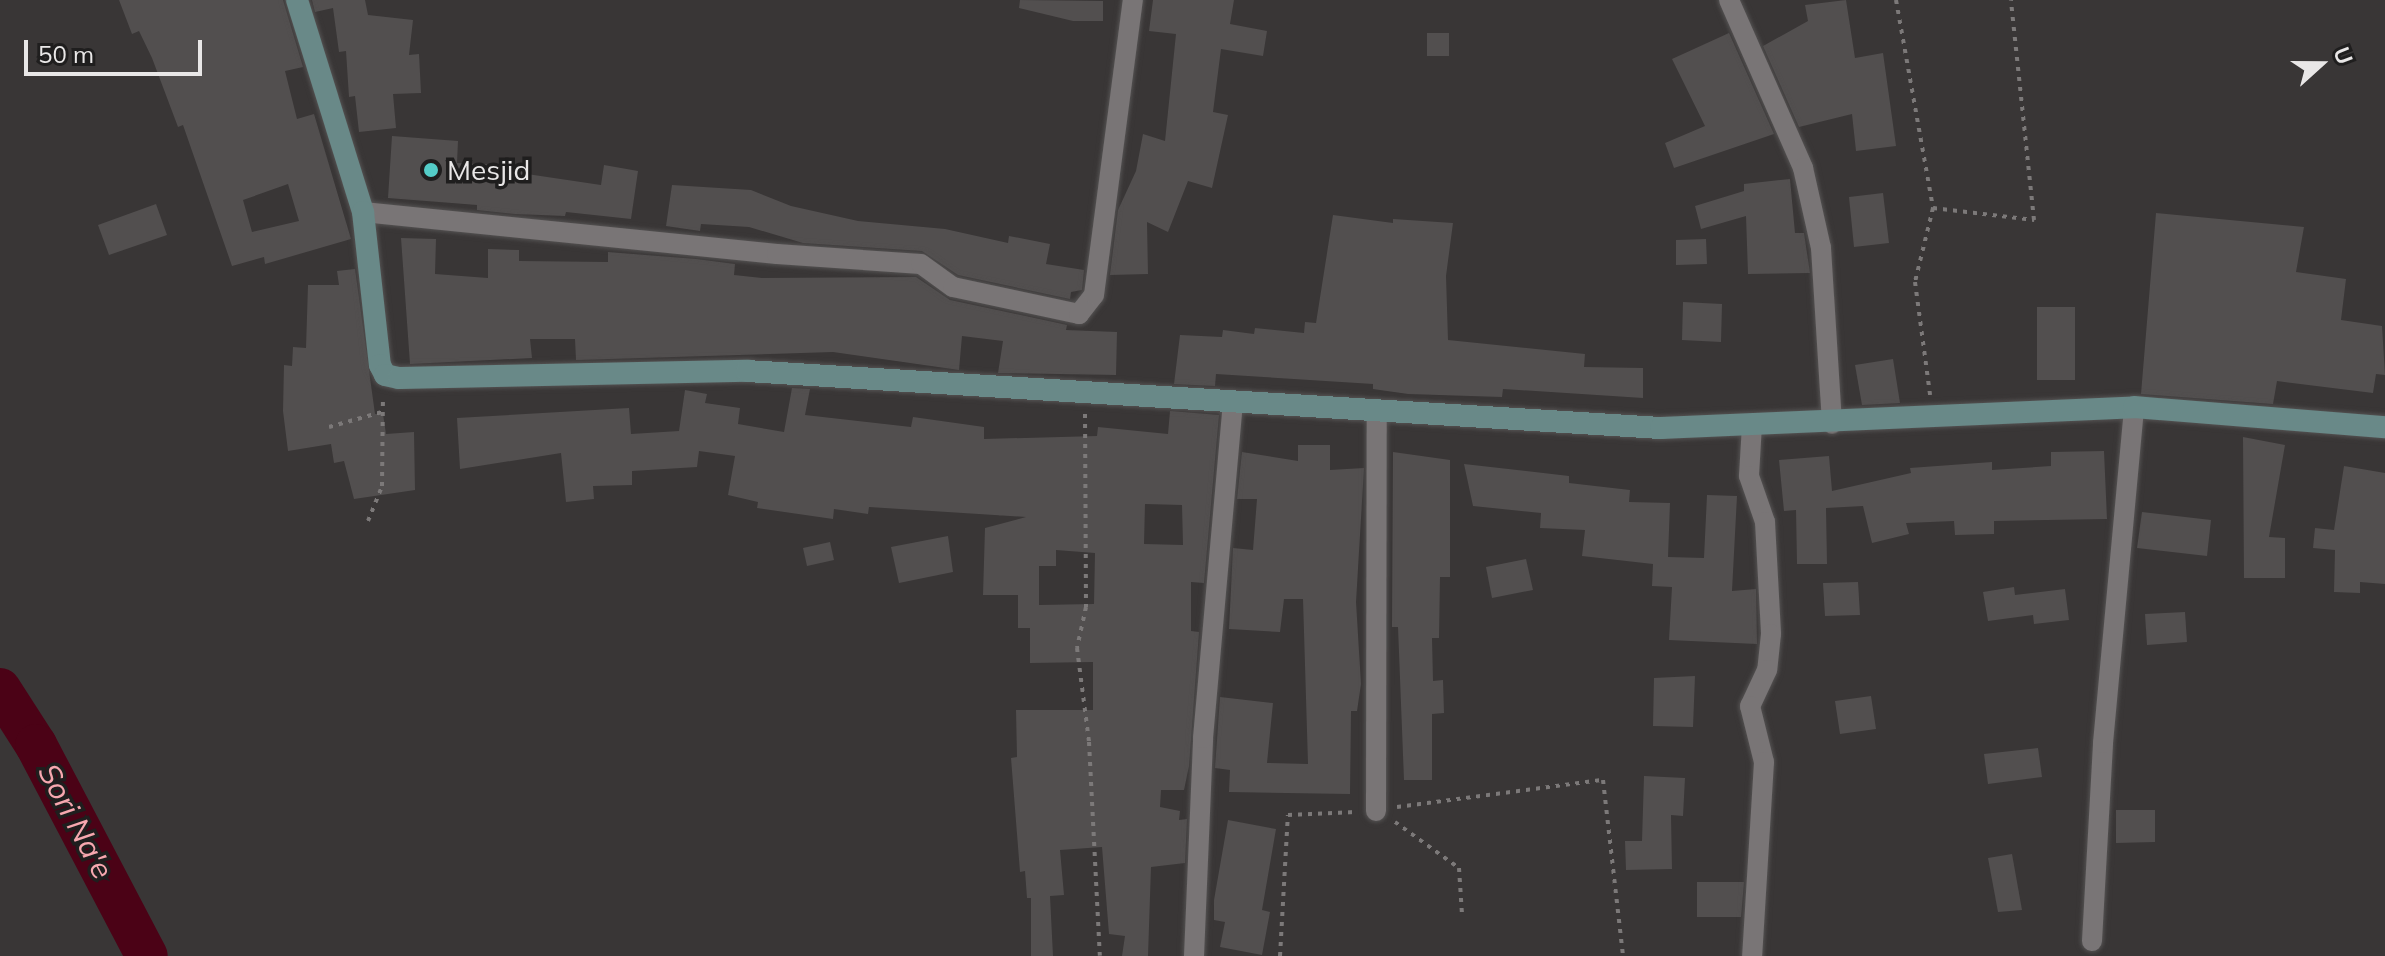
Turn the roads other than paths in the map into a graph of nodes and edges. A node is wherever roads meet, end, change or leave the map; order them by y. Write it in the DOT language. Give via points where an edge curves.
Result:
graph roads {
  1 [pos="297,0"];
  2 [pos="1133,0"];
  3 [pos="1729,0"];
  4 [pos="363,212"];
  5 [pos="1233,403"];
  6 [pos="2134,407"];
  7 [pos="1377,410"];
  8 [pos="1832,424"];
  9 [pos="1752,425"];
  10 [pos="2385,427"];
  11 [pos="1376,811"];
  12 [pos="2092,941"];
  13 [pos="1194,956"];
  14 [pos="1752,956"];
  1 -- 4 [label="main road"];
  2 -- 4 [label="street" via="1094,295 1079,314 953,287 921,264"];
  3 -- 8 [label="street" via="1790,129 1806,180 1821,248"];
  4 -- 5 [label="main road" via="378,355 385,375 431,379 747,371"];
  5 -- 7 [label="main road"];
  5 -- 13 [label="street" via="1203,738"];
  6 -- 8 [label="main road"];
  6 -- 10 [label="main road"];
  6 -- 12 [label="street" via="2103,743"];
  7 -- 9 [label="main road" via="1661,428"];
  7 -- 11 [label="street"];
  8 -- 9 [label="main road"];
  9 -- 14 [label="street" via="1749,476 1765,522 1771,634 1767,670 1749,718 1764,762"];
}
